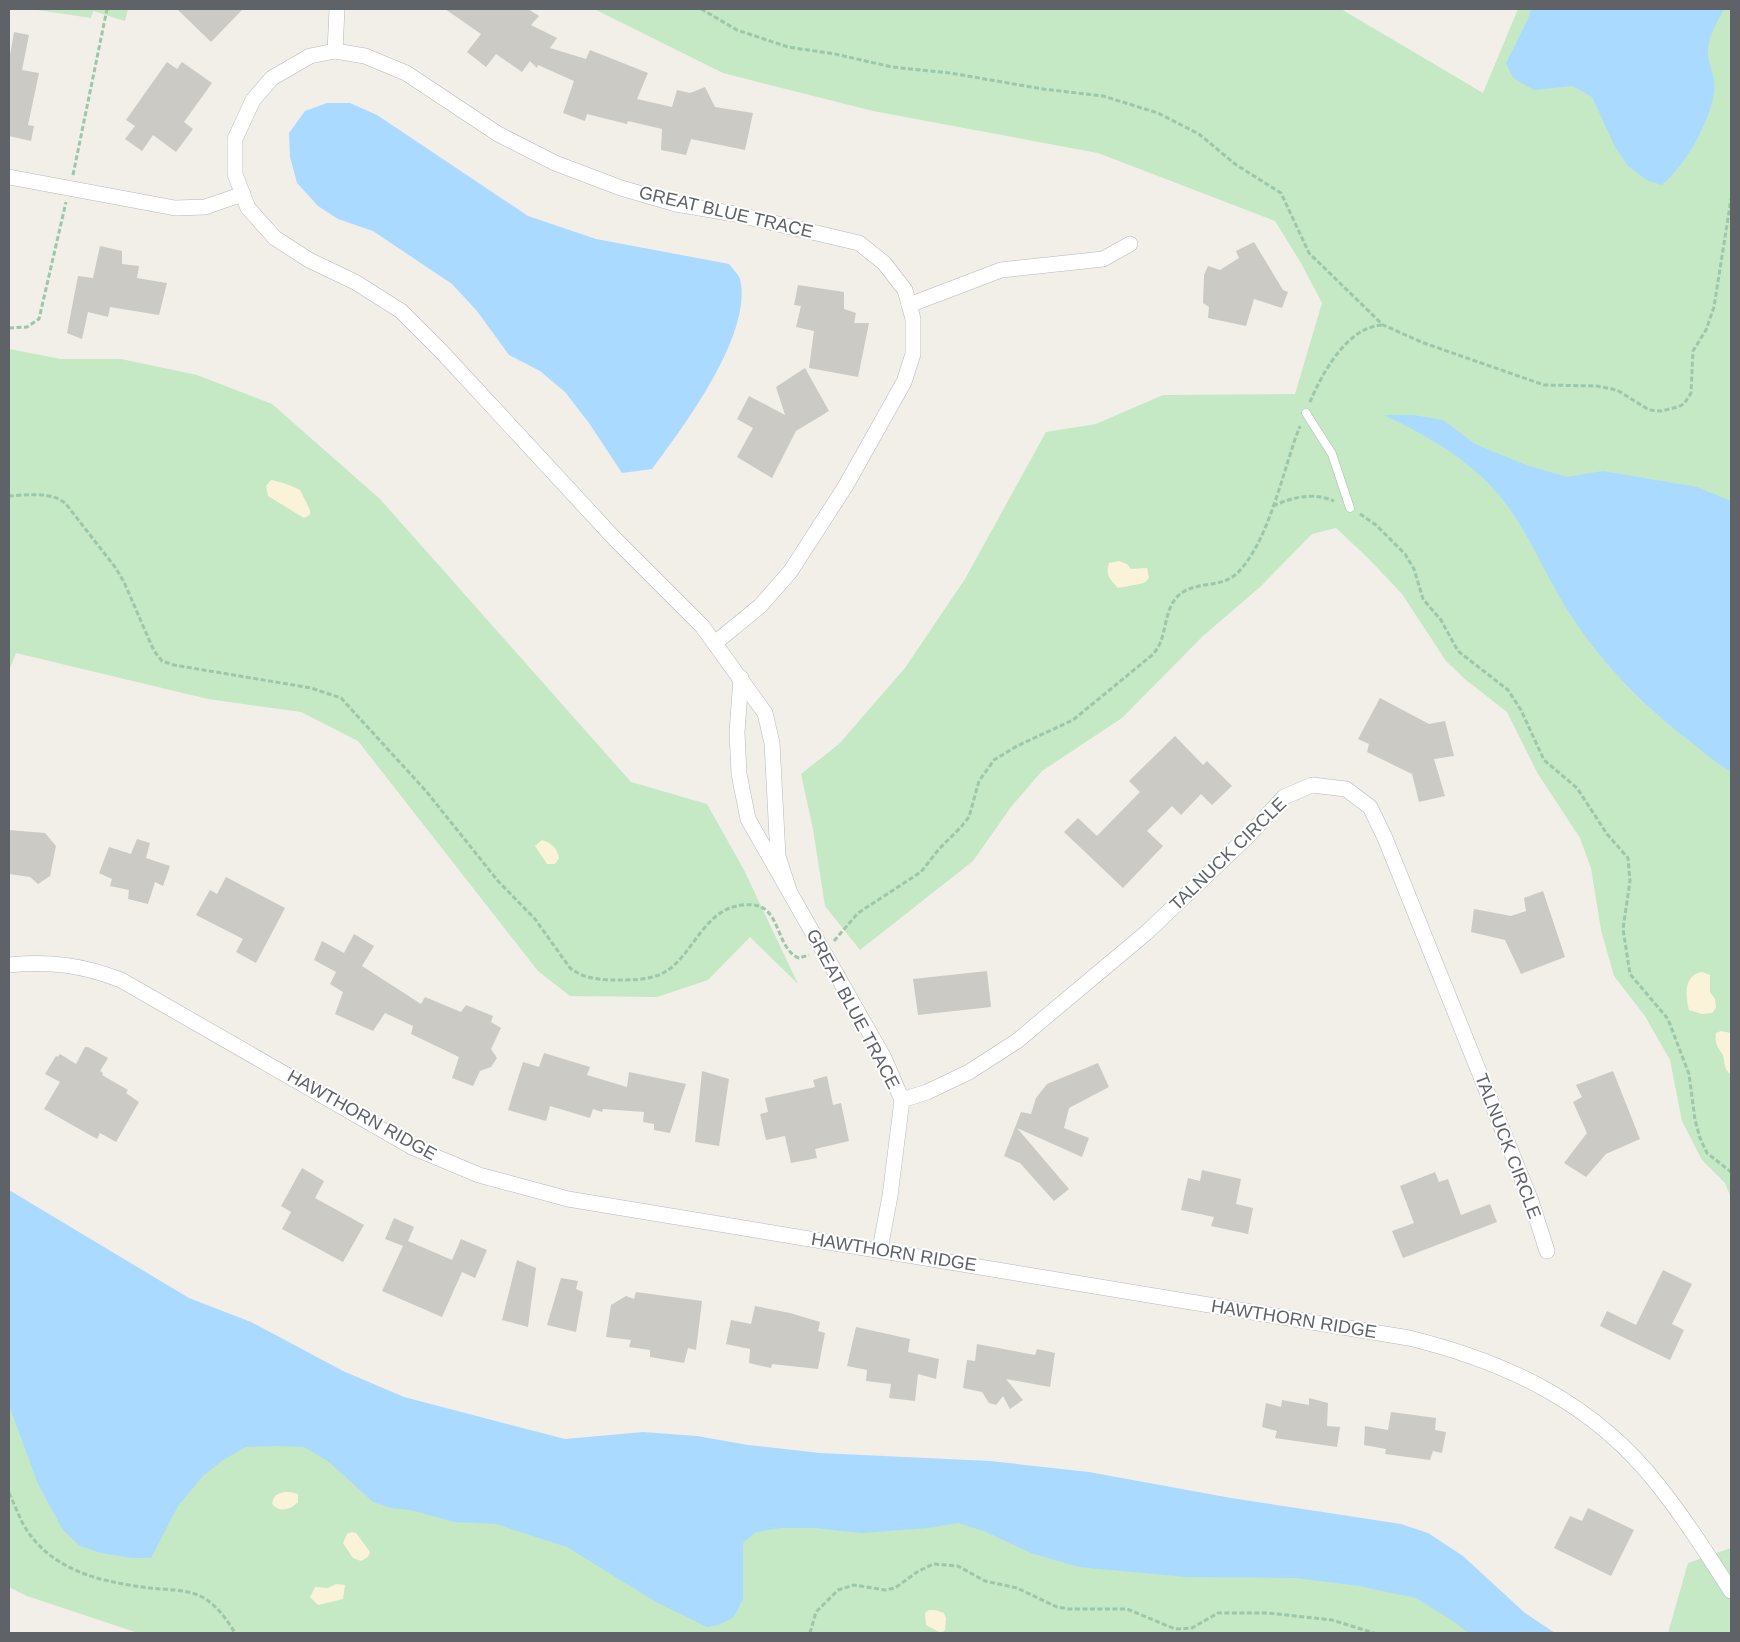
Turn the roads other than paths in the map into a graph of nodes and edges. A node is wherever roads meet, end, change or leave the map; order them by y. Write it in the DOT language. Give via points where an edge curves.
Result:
graph roads {
  1 [pos="337,9"];
  2 [pos="335,51"];
  3 [pos="9,177"];
  4 [pos="243,194"];
  5 [pos="1130,244"];
  6 [pos="909,305"];
  7 [pos="1306,414"];
  8 [pos="1350,508"];
  9 [pos="715,643"];
  10 [pos="742,678"];
  11 [pos="789,890"];
  12 [pos="9,965"];
  13 [pos="902,1100"];
  14 [pos="880,1249"];
  15 [pos="1547,1251"];
  16 [pos="1731,1591"];
  1 -- 2 [label="street"];
  2 -- 4 [label="street, GREAT BLUE TRACE" via="310,56 272,78 253,100 235,139 235,174"];
  2 -- 6 [label="street, GREAT BLUE TRACE" via="365,56 406,73 498,134 554,162 621,188 676,204 859,243 884,263 905,290"];
  3 -- 4 [label="street" via="175,208 205,207"];
  4 -- 9 [label="street, GREAT BLUE TRACE" via="248,208 275,238 401,311"];
  5 -- 6 [label="street" via="1103,259 1001,270"];
  6 -- 9 [label="street, GREAT BLUE TRACE" via="913,318 913,354 904,382 845,487 790,572 760,606"];
  7 -- 8 [label="lane" via="1332,454"];
  9 -- 10 [label="street, GREAT BLUE TRACE"];
  10 -- 11 [label="street, GREAT BLUE TRACE" via="765,713 772,743 778,856"];
  10 -- 11 [label="street, GREAT BLUE TRACE" via="737,732 738,774 748,819"];
  11 -- 13 [label="street, GREAT BLUE TRACE" via="884,1058"];
  12 -- 14 [label="street, HAWTHORN RIDGE" via="72,965 122,980 412,1147 479,1175 568,1199"];
  13 -- 14 [label="street, GREAT BLUE TRACE"];
  13 -- 15 [label="street, TALNUCK CIRCLE" via="969,1072 1017,1041 1146,933 1247,837 1284,797 1312,786 1346,789 1370,807 1385,838 1531,1201"];
  14 -- 16 [label="street, HAWTHORN RIDGE" via="1409,1338 1495,1363 1562,1398 1634,1457 1682,1516"];
}
